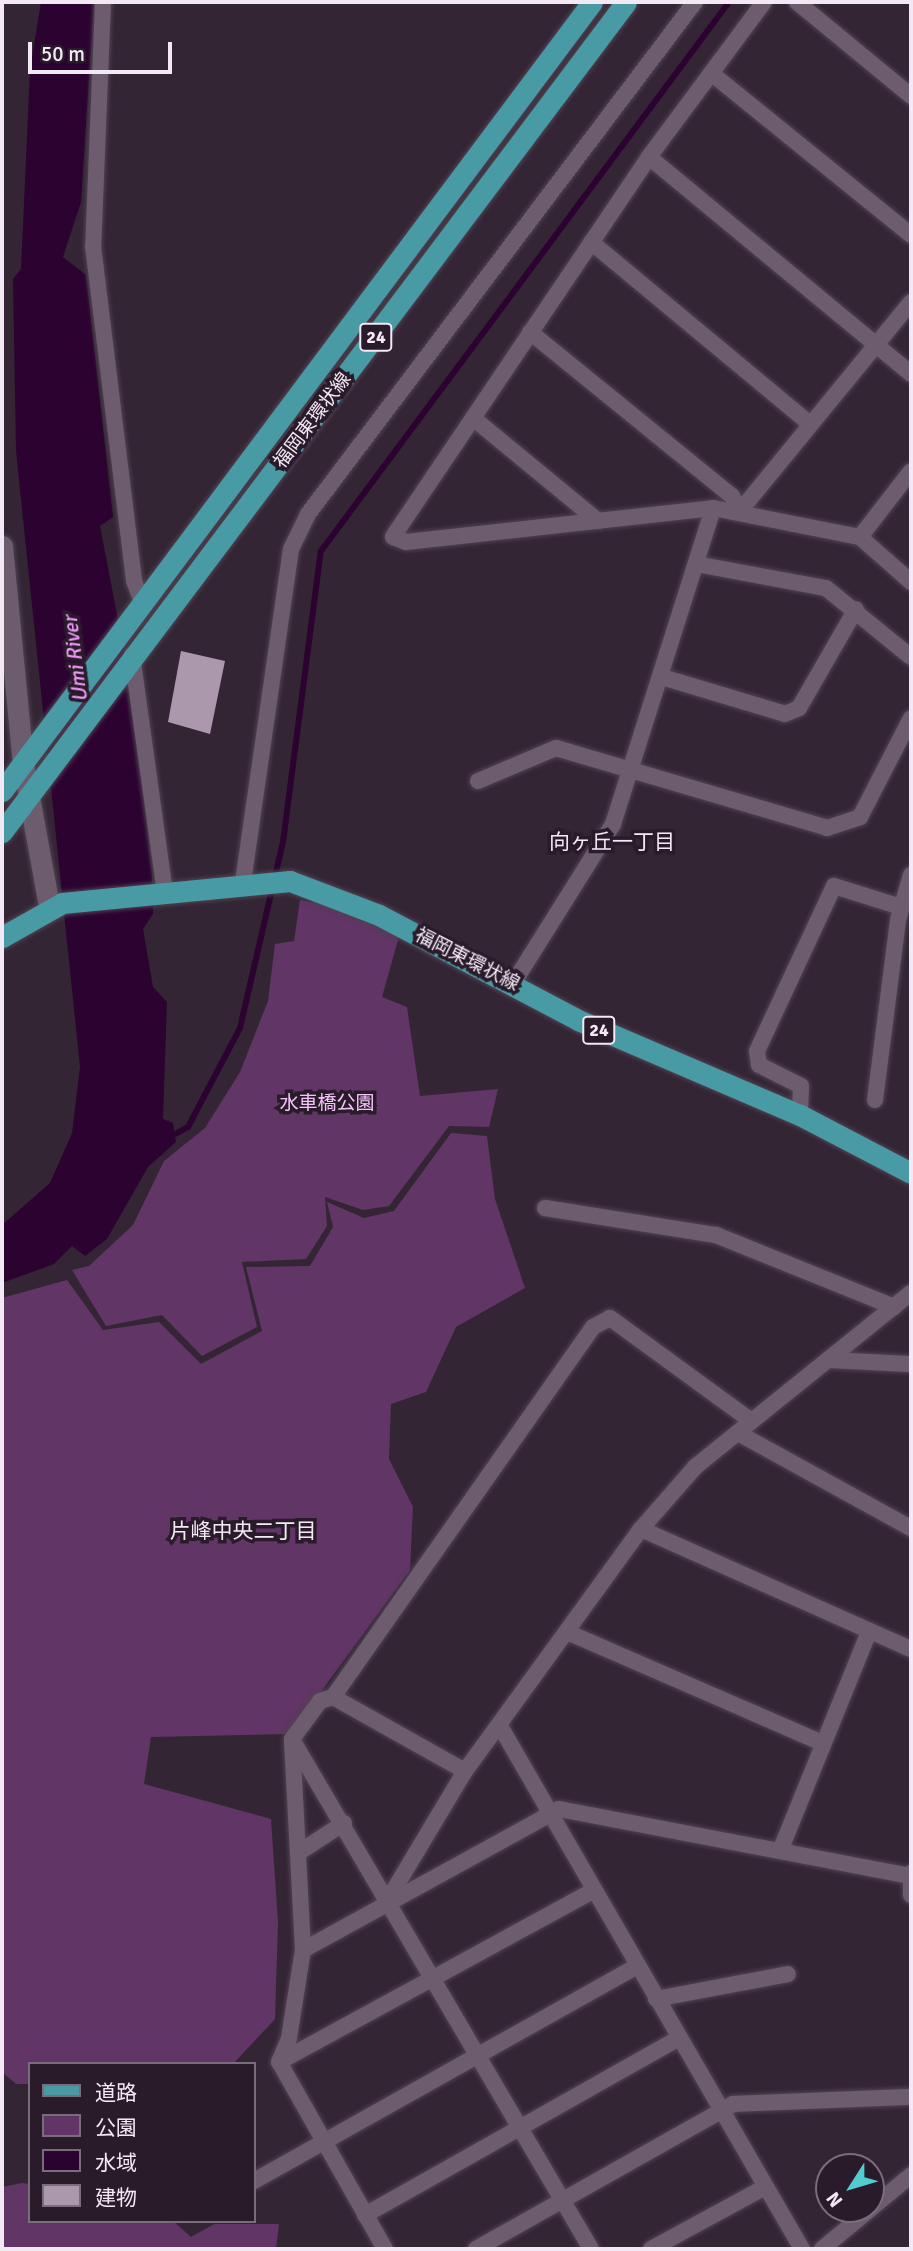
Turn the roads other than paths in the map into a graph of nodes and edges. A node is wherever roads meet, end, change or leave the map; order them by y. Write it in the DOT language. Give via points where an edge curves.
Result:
graph roads {
  1 [pos="103,2"];
  2 [pos="592,2"];
  3 [pos="626,2"];
  4 [pos="695,2"];
  5 [pos="764,2"];
  6 [pos="797,2"];
  7 [pos="711,73"];
  8 [pos="911,96"];
  9 [pos="649,157"];
  10 [pos="911,235"];
  11 [pos="591,242"];
  12 [pos="911,302"];
  13 [pos="530,332"];
  14 [pos="876,345"];
  15 [pos="911,374"];
  16 [pos="473,418"];
  17 [pos="810,424"];
  18 [pos="911,471"];
  19 [pos="713,508"];
  20 [pos="740,511"];
  21 [pos="597,521"];
  22 [pos="860,537"];
  23 [pos="2,546"];
  24 [pos="696,564"];
  25 [pos="911,582"];
  26 [pos="4,597"];
  27 [pos="142,601"];
  28 [pos="856,609"];
  29 [pos="911,657"];
  30 [pos="127,662"];
  31 [pos="662,677"];
  32 [pos="911,718"];
  33 [pos="25,760"];
  34 [pos="634,771"];
  35 [pos="478,781"];
  36 [pos="2,792"];
  37 [pos="31,793"];
  38 [pos="2,832"];
  39 [pos="911,875"];
  40 [pos="248,883"];
  41 [pos="160,893"];
  42 [pos="56,905"];
  43 [pos="901,907"];
  44 [pos="2,937"];
  45 [pos="514,982"];
  46 [pos="875,1100"];
  47 [pos="800,1115"];
  48 [pos="911,1173"];
  49 [pos="545,1208"];
  50 [pos="911,1293"];
  51 [pos="894,1307"];
  52 [pos="828,1360"];
  53 [pos="911,1364"];
  54 [pos="751,1421"];
  55 [pos="738,1433"];
  56 [pos="911,1528"];
  57 [pos="641,1529"];
  58 [pos="567,1632"];
  59 [pos="869,1632"];
  60 [pos="911,1649"];
  61 [pos="332,1697"];
  62 [pos="500,1726"];
  63 [pos="292,1739"];
  64 [pos="822,1744"];
  65 [pos="466,1770"];
  66 [pos="550,1814"];
  67 [pos="344,1823"];
  68 [pos="780,1851"];
  69 [pos="298,1853"];
  70 [pos="911,1875"];
  71 [pos="593,1891"];
  72 [pos="911,1895"];
  73 [pos="389,1898"];
  74 [pos="303,1950"];
  75 [pos="637,1966"];
  76 [pos="788,1974"];
  77 [pos="437,1977"];
  78 [pos="656,1999"];
  79 [pos="679,2038"];
  80 [pos="478,2051"];
  81 [pos="279,2062"];
  82 [pos="911,2097"];
  83 [pos="722,2110"];
  84 [pos="520,2125"];
  85 [pos="322,2140"];
  86 [pos="911,2175"];
  87 [pos="256,2180"];
  88 [pos="765,2187"];
  89 [pos="563,2200"];
  90 [pos="365,2215"];
  91 [pos="385,2249"];
  92 [pos="476,2249"];
  93 [pos="591,2249"];
  94 [pos="652,2249"];
  95 [pos="803,2249"];
  96 [pos="822,2249"];
  1 -- 27 [label="street" via="93,246 134,580"];
  2 -- 27 [label="main road, 福岡東環状線 / 24"];
  3 -- 30 [label="main road, 福岡東環状線 / 24"];
  4 -- 40 [label="street" via="308,514 291,549"];
  5 -- 7 [label="street"];
  6 -- 8 [label="street"];
  7 -- 9 [label="street"];
  7 -- 10 [label="street"];
  9 -- 11 [label="street"];
  9 -- 14 [label="street"];
  11 -- 13 [label="street"];
  11 -- 17 [label="street"];
  12 -- 14 [label="street"];
  13 -- 16 [label="street"];
  13 -- 20 [label="street" via="732,496"];
  14 -- 15 [label="street"];
  14 -- 17 [label="street"];
  16 -- 21 [label="street"];
  16 -- 21 [label="street" via="393,537 406,542"];
  17 -- 20 [label="street"];
  18 -- 22 [label="street"];
  19 -- 20 [label="street"];
  19 -- 21 [label="street"];
  19 -- 24 [label="street"];
  20 -- 22 [label="street"];
  22 -- 25 [label="street"];
  23 -- 26 [label="street"];
  24 -- 28 [label="street" via="826,588"];
  24 -- 31 [label="street"];
  26 -- 33 [label="street"];
  27 -- 33 [label="main road, 福岡東環状線 / 24"];
  28 -- 29 [label="street"];
  28 -- 31 [label="street" via="799,708 785,714"];
  30 -- 37 [label="main road, 24"];
  30 -- 41 [label="street"];
  31 -- 34 [label="street"];
  32 -- 34 [label="street" via="860,817 827,828"];
  33 -- 36 [label="main road, 24"];
  33 -- 37 [label="street"];
  34 -- 35 [label="street" via="556,748"];
  34 -- 45 [label="street" via="613,824"];
  37 -- 38 [label="main road, 24"];
  37 -- 42 [label="street"];
  39 -- 43 [label="street"];
  40 -- 41 [label="main road, 福岡東環状線 / 24"];
  40 -- 45 [label="main road, 福岡東環状線 / 24" via="289,881 333,894"];
  41 -- 42 [label="main road, 福岡東環状線 / 24"];
  42 -- 44 [label="main road, 福岡東環状線 / 24"];
  43 -- 46 [label="street"];
  43 -- 47 [label="street" via="834,886 757,1051 759,1065 800,1086"];
  45 -- 47 [label="main road, 福岡東環状線 / 24" via="616,1038"];
  47 -- 48 [label="main road, 福岡東環状線 / 24"];
  49 -- 51 [label="street" via="716,1235"];
  50 -- 51 [label="street"];
  51 -- 52 [label="street"];
  52 -- 53 [label="street"];
  52 -- 54 [label="street"];
  54 -- 55 [label="street"];
  54 -- 61 [label="street" via="610,1318 593,1326"];
  55 -- 56 [label="street"];
  55 -- 57 [label="street" via="695,1467"];
  57 -- 58 [label="street"];
  57 -- 59 [label="street"];
  58 -- 62 [label="street"];
  58 -- 64 [label="street"];
  59 -- 60 [label="street"];
  59 -- 64 [label="street"];
  61 -- 63 [label="street" via="320,1701"];
  61 -- 65 [label="street"];
  62 -- 65 [label="street"];
  62 -- 66 [label="street"];
  63 -- 67 [label="street"];
  63 -- 69 [label="street"];
  64 -- 68 [label="street"];
  65 -- 73 [label="street"];
  66 -- 68 [label="street" via="559,1809"];
  66 -- 71 [label="street"];
  66 -- 73 [label="street"];
  67 -- 69 [label="street"];
  67 -- 73 [label="street"];
  68 -- 70 [label="street"];
  69 -- 74 [label="street"];
  70 -- 72 [label="street"];
  71 -- 75 [label="street"];
  71 -- 77 [label="street"];
  73 -- 74 [label="street"];
  73 -- 77 [label="street"];
  74 -- 81 [label="street" via="289,2038"];
  75 -- 78 [label="street"];
  75 -- 80 [label="street"];
  76 -- 78 [label="street"];
  77 -- 80 [label="street"];
  77 -- 81 [label="street"];
  78 -- 79 [label="street"];
  79 -- 83 [label="street"];
  79 -- 84 [label="street"];
  80 -- 84 [label="street"];
  80 -- 85 [label="street"];
  81 -- 85 [label="street"];
  82 -- 83 [label="street" via="733,2104"];
  83 -- 88 [label="street"];
  83 -- 89 [label="street"];
  84 -- 89 [label="street"];
  84 -- 90 [label="street"];
  85 -- 87 [label="street"];
  85 -- 90 [label="street"];
  86 -- 96 [label="street"];
  88 -- 94 [label="street"];
  88 -- 95 [label="street"];
  89 -- 92 [label="street"];
  89 -- 93 [label="street"];
  90 -- 91 [label="street"];
}
